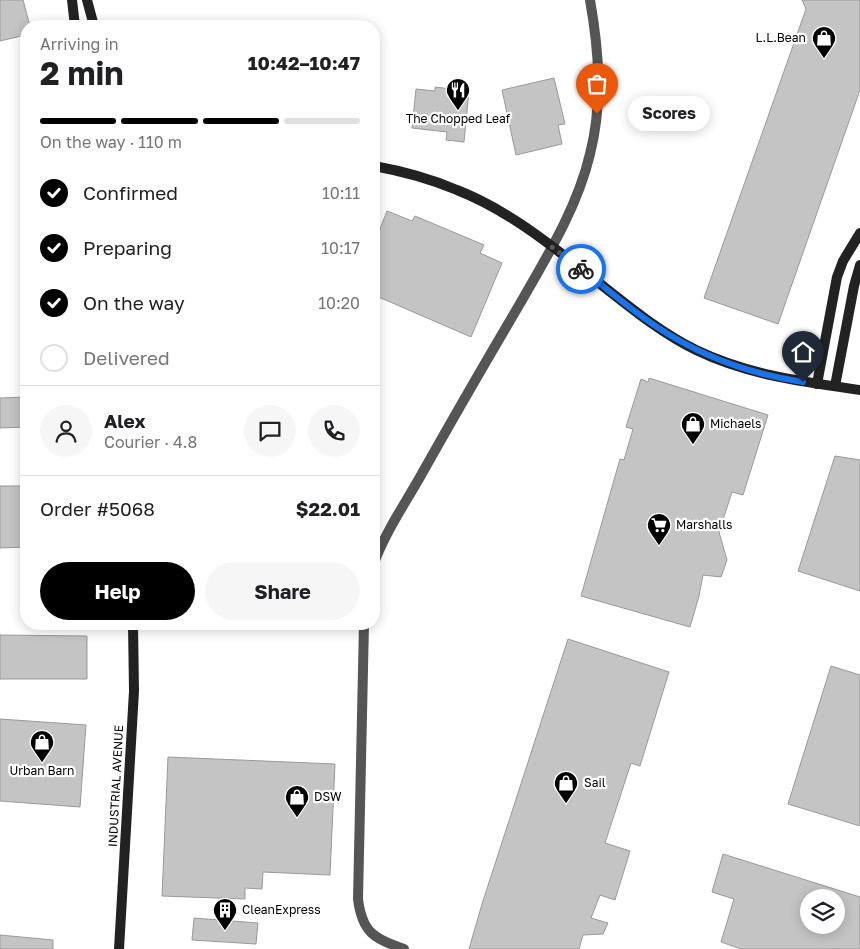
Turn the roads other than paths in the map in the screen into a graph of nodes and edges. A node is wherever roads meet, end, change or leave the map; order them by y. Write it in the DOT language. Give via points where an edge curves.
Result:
graph roads {
  1 [pos="72,0"];
  2 [pos="87,0"];
  3 [pos="590,0"];
  4 [pos="74,20"];
  5 [pos="92,20"];
  6 [pos="380,167"];
  7 [pos="860,233"];
  8 [pos="552,247"];
  9 [pos="860,265"];
  10 [pos="817,384"];
  11 [pos="835,386"];
  12 [pos="860,390"];
  13 [pos="380,550"];
  14 [pos="133,630"];
  15 [pos="364,630"];
  16 [pos="119,949"];
  17 [pos="404,949"];
  1 -- 4 [label="street"];
  2 -- 5 [label="street"];
  3 -- 8 [label="street" via="599,95 595,128 580,187"];
  6 -- 8 [label="street" via="458,190 508,217"];
  7 -- 10 [label="street" via="837,277"];
  8 -- 10 [label="street" via="657,327 694,349 750,371"];
  8 -- 13 [label="street"];
  9 -- 11 [label="street"];
  10 -- 11 [label="street"];
  11 -- 12 [label="street"];
  14 -- 16 [label="street, INDUSTRIAL AVENUE" via="134,691"];
  15 -- 17 [label="street" via="358,904 367,930 373,936"];
}
